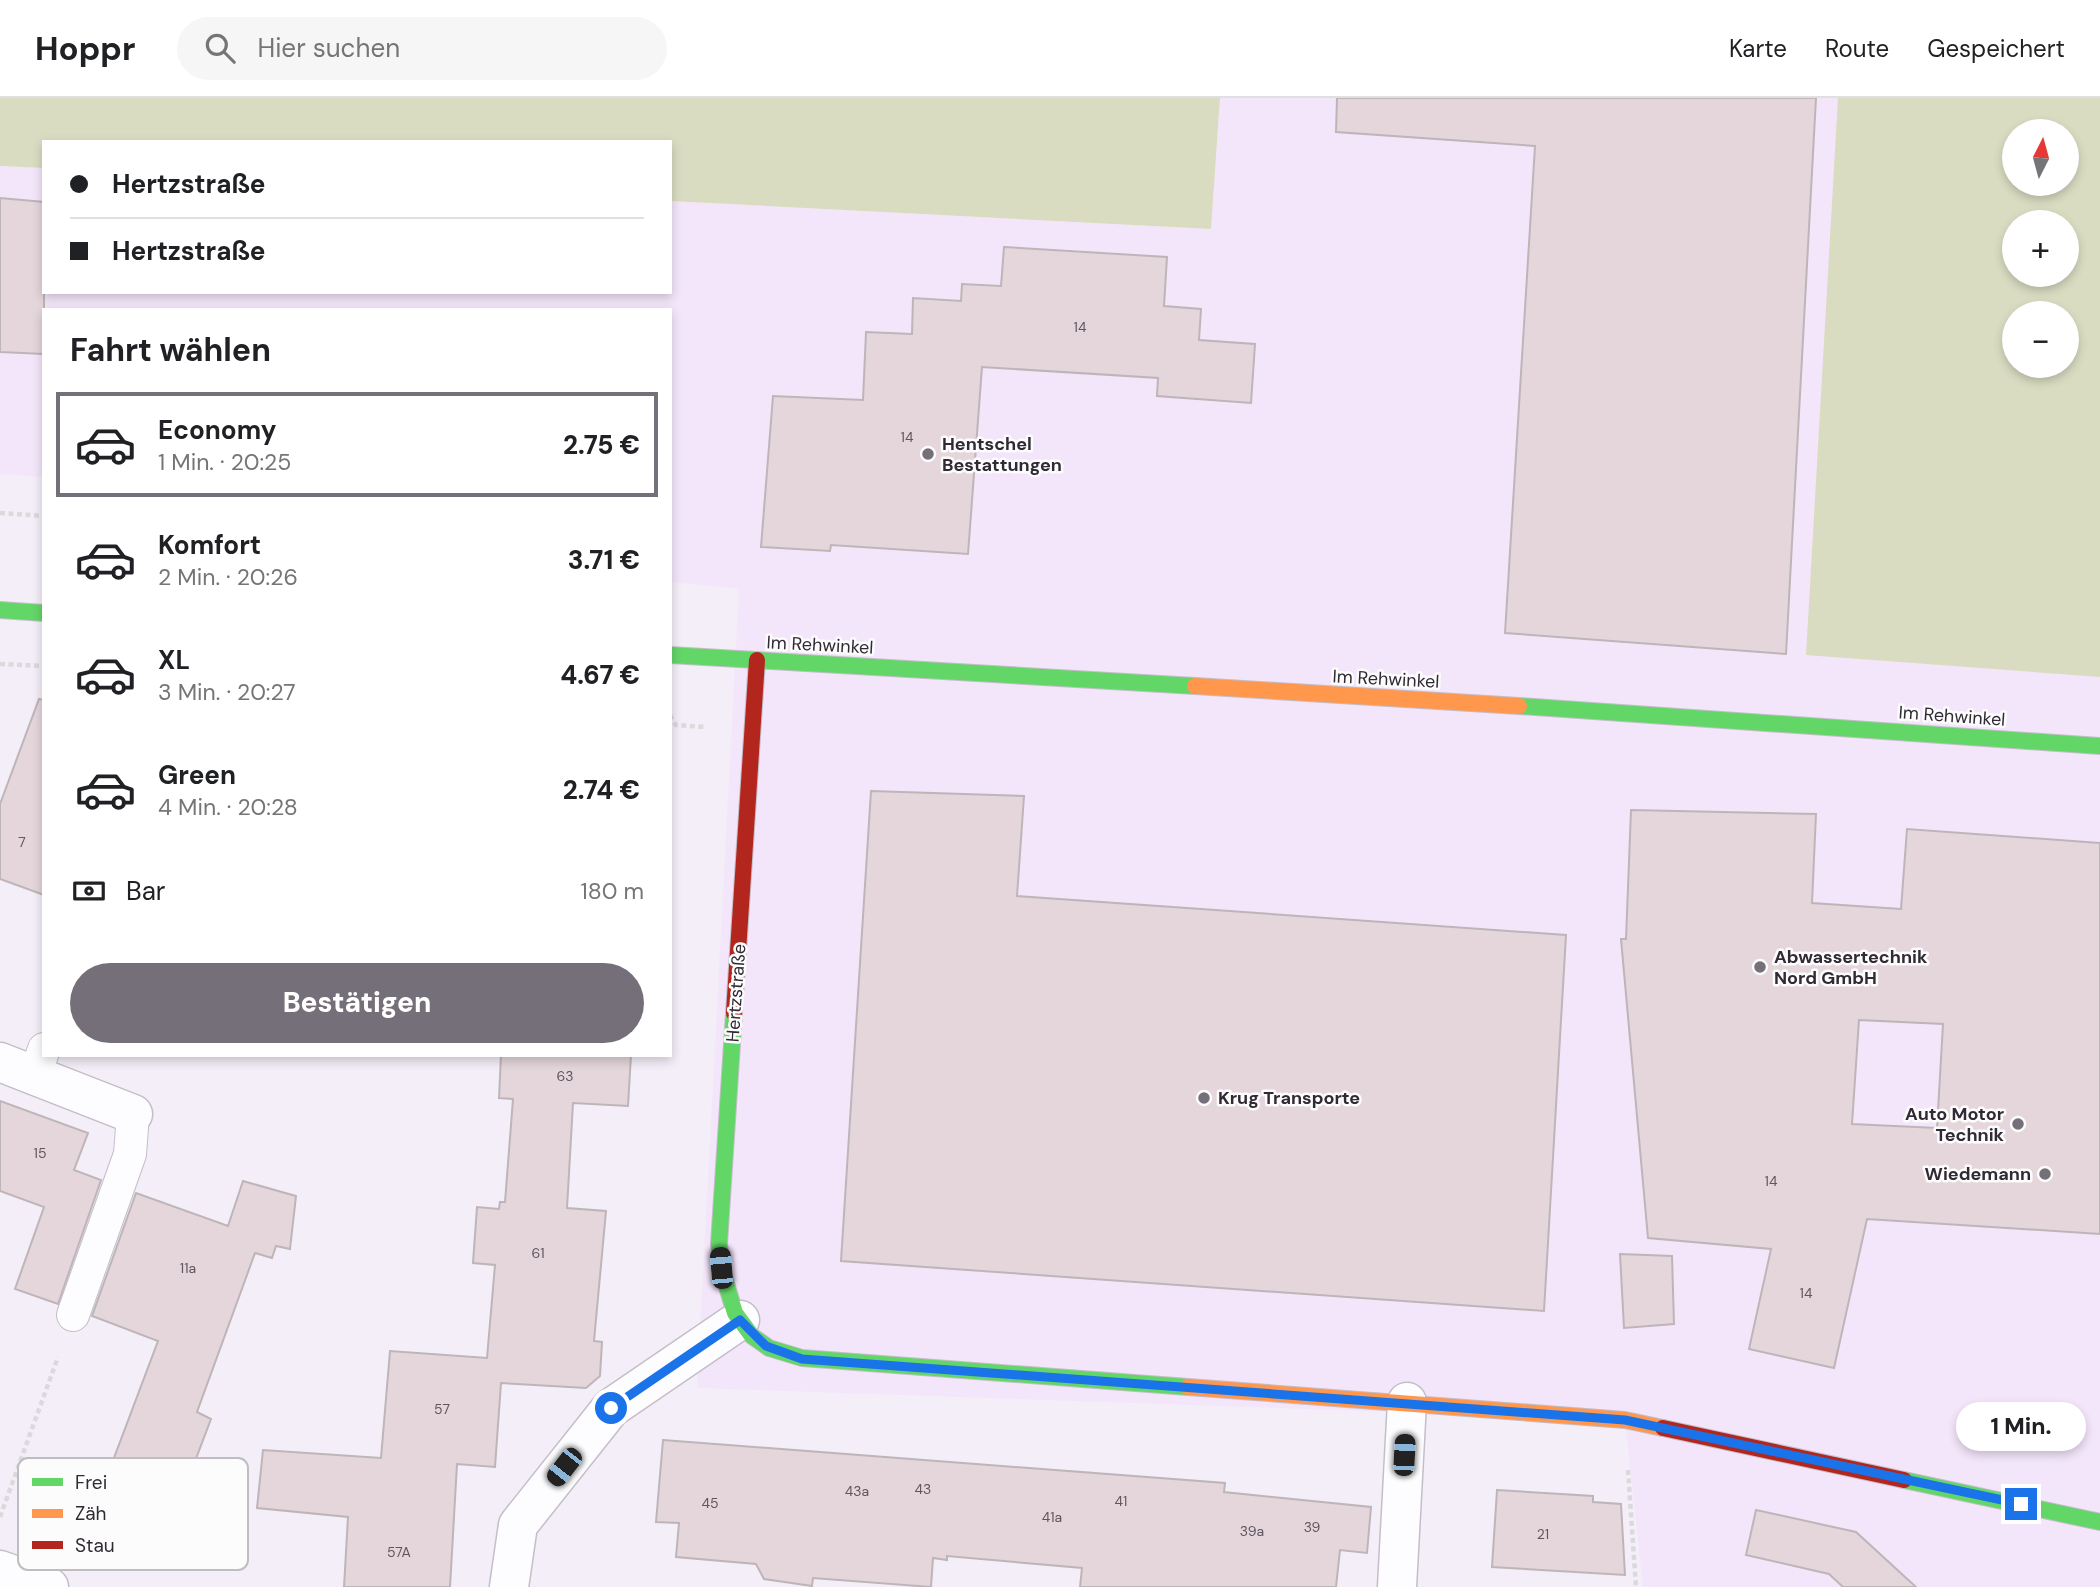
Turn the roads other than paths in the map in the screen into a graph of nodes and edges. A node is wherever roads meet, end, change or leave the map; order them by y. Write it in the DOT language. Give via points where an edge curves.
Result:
graph roads {
  1 [pos="0,610"];
  2 [pos="42,613"];
  3 [pos="672,655"];
  4 [pos="757,660"];
  5 [pos="2100,746"];
  6 [pos="26,1062"];
  7 [pos="133,1114"];
  8 [pos="73,1315"];
  9 [pos="740,1320"];
  10 [pos="1407,1402"];
  11 [pos="2100,1521"];
  12 [pos="0,1570"];
  13 [pos="49,1587"];
  14 [pos="509,1587"];
  15 [pos="1396,1587"];
  1 -- 2 [label="street"];
  3 -- 4 [label="street, Im Rehwinkel"];
  4 -- 5 [label="street, Im Rehwinkel"];
  4 -- 9 [label="street, Hertzstraße" via="719,1244 723,1292"];
  6 -- 7 [label="street"];
  7 -- 8 [label="lane" via="130,1154"];
  9 -- 10 [label="street, Hertzstraße" via="766,1346 802,1359"];
  9 -- 14 [label="street" via="611,1408 518,1525"];
  10 -- 11 [label="street, Hertzstraße" via="1625,1420"];
  10 -- 15 [label="street"];
  12 -- 13 [label="street"];
}
